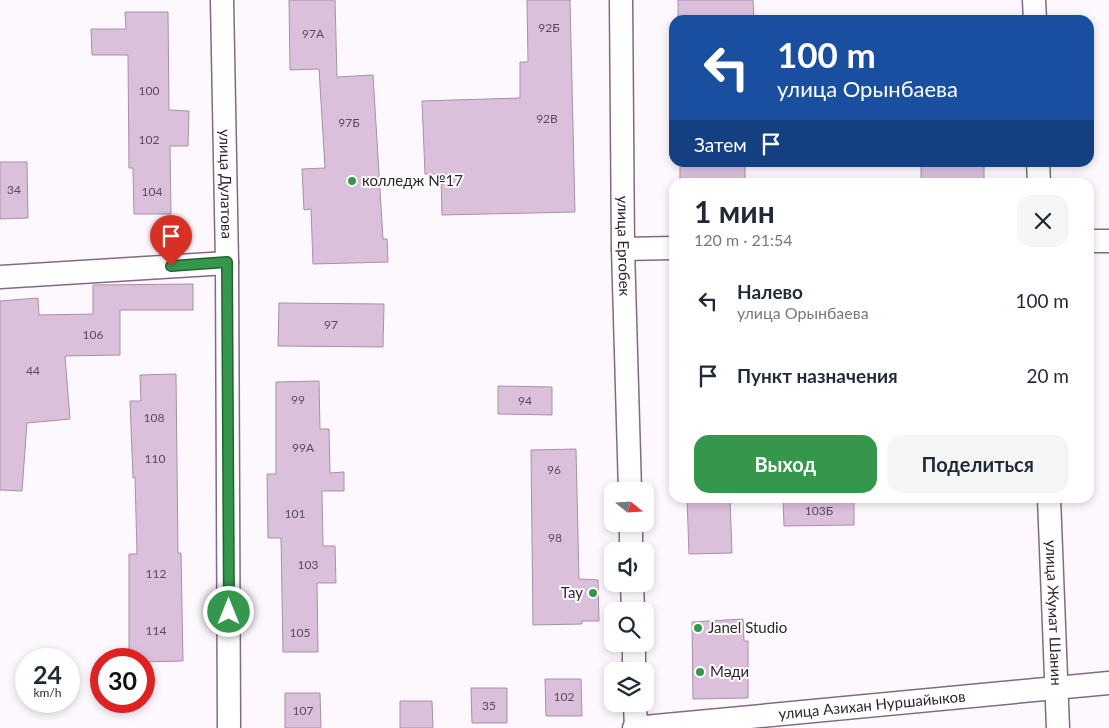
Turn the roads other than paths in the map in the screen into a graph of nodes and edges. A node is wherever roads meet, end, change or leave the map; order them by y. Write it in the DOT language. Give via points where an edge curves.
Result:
graph roads {
  1 [pos="222,0"];
  2 [pos="621,0"];
  3 [pos="1034,0"];
  4 [pos="1034,15"];
  5 [pos="1094,241"];
  6 [pos="1109,241"];
  7 [pos="669,248"];
  8 [pos="623,249"];
  9 [pos="227,262"];
  10 [pos="0,277"];
  11 [pos="630,482"];
  12 [pos="1050,503"];
  13 [pos="1109,683"];
  14 [pos="1056,689"];
  15 [pos="635,712"];
  16 [pos="635,727"];
  17 [pos="229,728"];
  18 [pos="1058,728"];
  1 -- 9 [label="street, улица Дулатова"];
  2 -- 8 [label="street, улица Ергобек"];
  3 -- 4 [label="street"];
  5 -- 6 [label="street"];
  7 -- 8 [label="street"];
  8 -- 11 [label="street, улица Ергобек"];
  9 -- 10 [label="street"];
  9 -- 17 [label="street, улица Дулатова"];
  12 -- 14 [label="street, улица Жумат Шанин"];
  13 -- 14 [label="street, улица Азихан Нуршайыков"];
  14 -- 16 [label="street, улица Азихан Нуршайыков"];
  14 -- 18 [label="street, улица Жумат Шанин"];
  15 -- 16 [label="street"];
}
